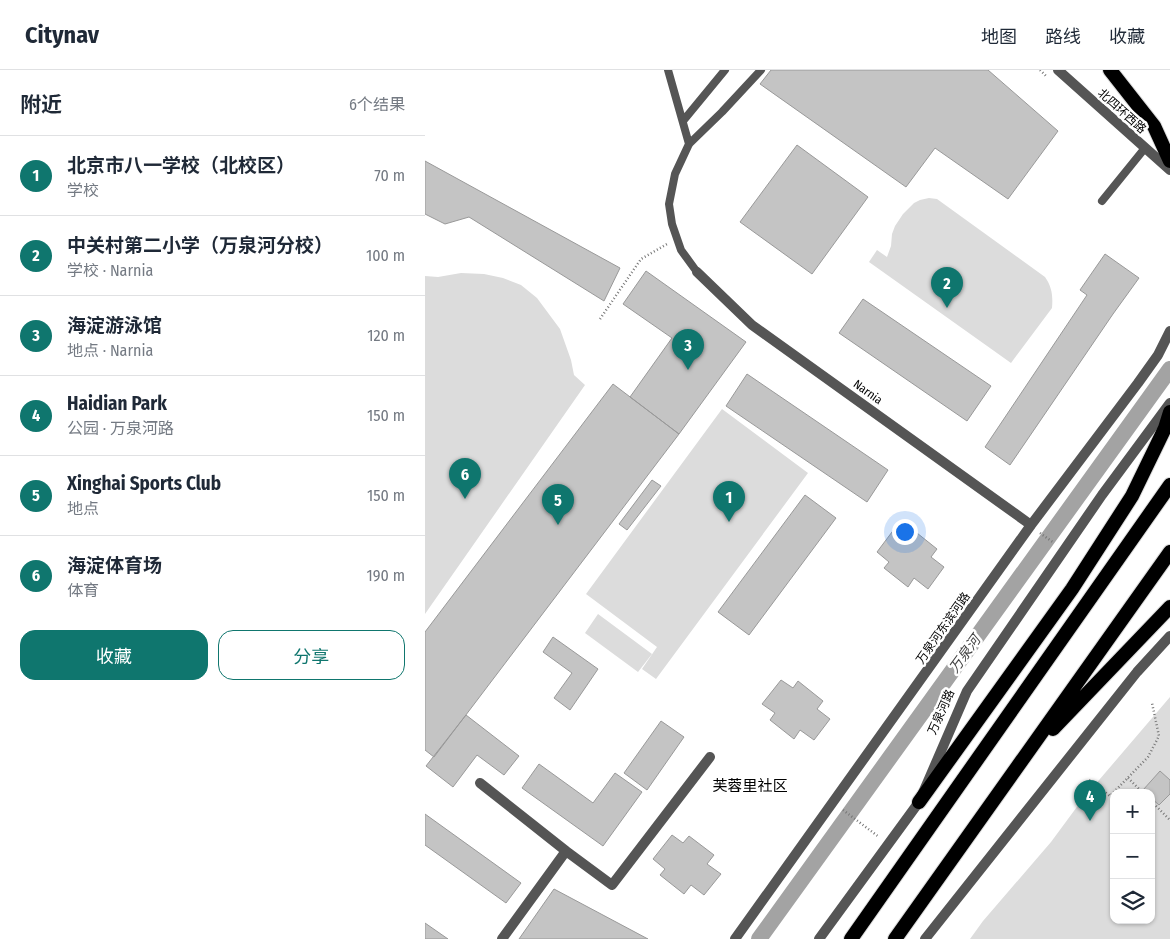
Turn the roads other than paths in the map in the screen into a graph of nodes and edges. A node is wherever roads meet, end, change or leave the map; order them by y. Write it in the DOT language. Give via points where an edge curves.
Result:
graph roads {
  1 [pos="669,70"];
  2 [pos="725,70"];
  3 [pos="761,70"];
  4 [pos="1058,70"];
  5 [pos="1109,70"];
  6 [pos="683,121"];
  7 [pos="689,144"];
  8 [pos="1145,148"];
  9 [pos="1170,161"];
  10 [pos="1170,170"];
  11 [pos="1102,201"];
  12 [pos="697,272"];
  13 [pos="1170,331"];
  14 [pos="1170,403"];
  15 [pos="1170,412"];
  16 [pos="1170,485"];
  17 [pos="1031,525"];
  18 [pos="1170,552"];
  19 [pos="1170,607"];
  20 [pos="1170,636"];
  21 [pos="710,757"];
  22 [pos="1019,764"];
  23 [pos="480,783"];
  24 [pos="919,802"];
  25 [pos="566,851"];
  26 [pos="502,939"];
  27 [pos="735,939"];
  28 [pos="819,939"];
  29 [pos="851,939"];
  30 [pos="895,939"];
  31 [pos="925,939"];
  1 -- 6 [label="lane"];
  2 -- 6 [label="lane"];
  3 -- 7 [label="lane"];
  4 -- 8 [label="street, 北四环西路"];
  5 -- 9 [label="highway" via="1154,126"];
  6 -- 7 [label="lane"];
  7 -- 12 [label="lane" via="675,174 669,204 681,250"];
  8 -- 10 [label="street, 北四环西路"];
  8 -- 11 [label="lane"];
  12 -- 17 [label="street, Narnia" via="752,325"];
  13 -- 17 [label="street, 万泉河东滨河路" via="1138,383"];
  14 -- 24 [label="street, 万泉河路" via="1102,495 967,691"];
  15 -- 24 [label="highway" via="1132,496 1072,589"];
  16 -- 29 [label="highway"];
  17 -- 27 [label="street, 万泉河东滨河路"];
  18 -- 22 [label="highway"];
  19 -- 22 [label="highway"];
  20 -- 31 [label="street" via="1137,672"];
  21 -- 25 [label="street" via="612,885"];
  22 -- 30 [label="highway"];
  23 -- 25 [label="street"];
  24 -- 28 [label="street, 万泉河路"];
  25 -- 26 [label="street"];
}
